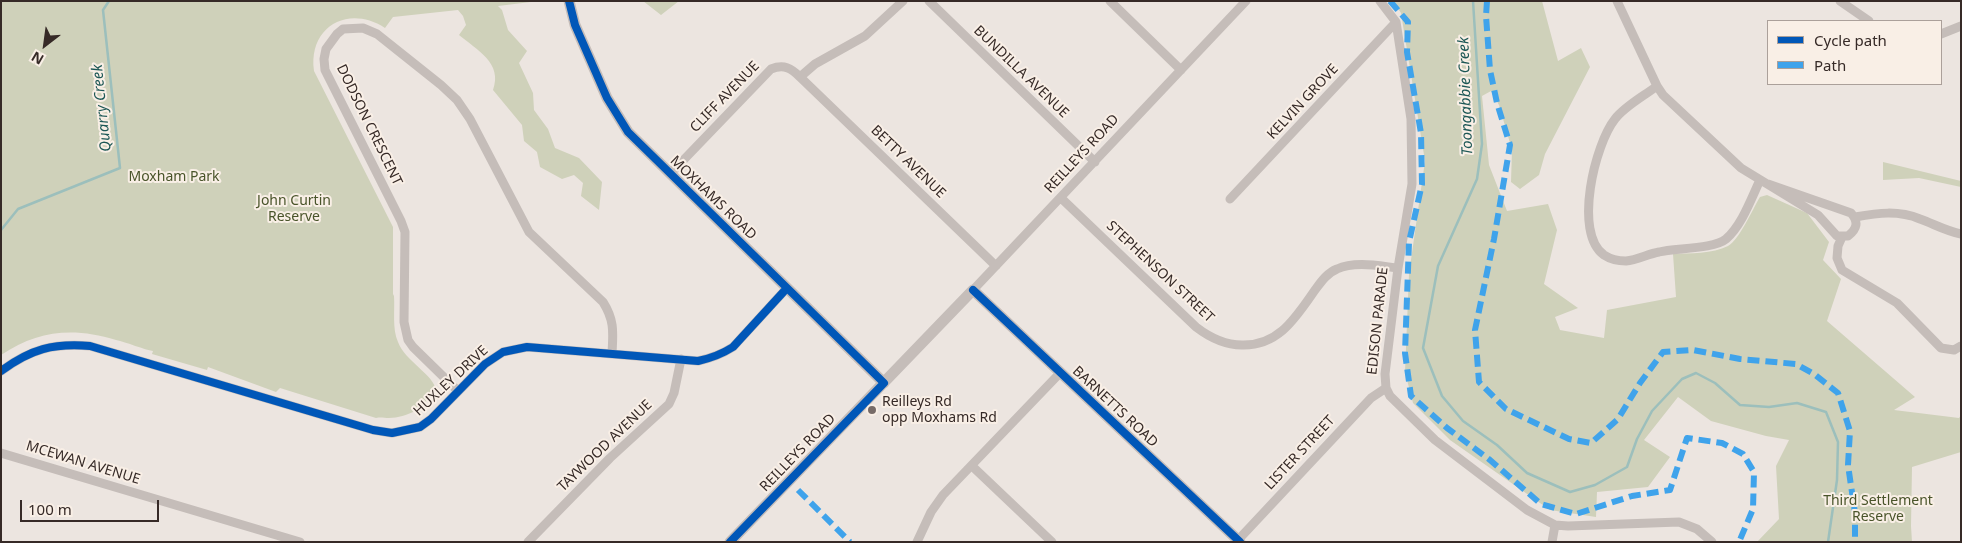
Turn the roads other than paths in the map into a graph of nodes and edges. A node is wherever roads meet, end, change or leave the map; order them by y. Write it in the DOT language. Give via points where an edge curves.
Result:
graph roads {
  1 [pos="569,1"];
  2 [pos="903,1"];
  3 [pos="929,1"];
  4 [pos="1110,1"];
  5 [pos="1246,1"];
  6 [pos="1380,1"];
  7 [pos="1617,1"];
  8 [pos="1840,1"];
  9 [pos="1868,20"];
  10 [pos="1396,22"];
  11 [pos="1961,26"];
  12 [pos="1942,34"];
  13 [pos="1181,70"];
  14 [pos="800,77"];
  15 [pos="1657,86"];
  16 [pos="1095,162"];
  17 [pos="670,174"];
  18 [pos="1760,180"];
  19 [pos="1768,184"];
  20 [pos="1061,198"];
  21 [pos="1230,199"];
  22 [pos="1855,217"];
  23 [pos="1961,234"];
  24 [pos="1842,237"];
  25 [pos="996,266"];
  26 [pos="1398,268"];
  27 [pos="787,288"];
  28 [pos="973,290"];
  29 [pos="1961,346"];
  30 [pos="612,354"];
  31 [pos="681,359"];
  32 [pos="1,371"];
  33 [pos="1060,373"];
  34 [pos="884,383"];
  35 [pos="1386,388"];
  36 [pos="458,391"];
  37 [pos="1,453"];
  38 [pos="972,466"];
  39 [pos="1555,526"];
  40 [pos="1239,541"];
  41 [pos="300,542"];
  42 [pos="528,542"];
  43 [pos="730,542"];
  44 [pos="917,542"];
  45 [pos="1052,542"];
  46 [pos="1552,542"];
  47 [pos="1712,542"];
  1 -- 17 [label="street, MOXHAMS ROAD" via="574,25 615,113 639,144"];
  2 -- 14 [label="street" via="865,36 815,64"];
  3 -- 16 [label="street, BUNDILLA AVENUE"];
  4 -- 13 [label="street"];
  5 -- 13 [label="street, REILLEYS ROAD"];
  6 -- 10 [label="street, EDISON PARADE"];
  7 -- 15 [label="street"];
  8 -- 9 [label="street"];
  10 -- 21 [label="street, KELVIN GROVE"];
  10 -- 26 [label="street, EDISON PARADE" via="1412,119 1412,184"];
  11 -- 12 [label="street"];
  13 -- 16 [label="street, REILLEYS ROAD"];
  14 -- 17 [label="street, CLIFF AVENUE" via="787,67 772,69"];
  14 -- 25 [label="street, BETTY AVENUE"];
  15 -- 18 [label="street" via="1716,147"];
  15 -- 18 [label="street" via="1615,118 1600,150 1588,197 1592,235 1603,254 1626,261 1659,251 1722,242 1734,229"];
  16 -- 20 [label="street, REILLEYS ROAD"];
  17 -- 27 [label="street, MOXHAMS ROAD"];
  18 -- 19 [label="street"];
  19 -- 22 [label="street" via="1846,210"];
  19 -- 24 [label="street" via="1818,215 1829,230"];
  20 -- 25 [label="street, REILLEYS ROAD"];
  20 -- 26 [label="street, STEPHENSON STREET" via="1196,327 1230,344 1257,344 1279,334 1294,320 1326,277 1338,268 1362,265"];
  22 -- 23 [label="street" via="1878,212 1898,213"];
  22 -- 24 [label="street" via="1856,227 1848,236"];
  24 -- 29 [label="street" via="1837,258 1842,270 1897,303 1936,345 1949,350"];
  25 -- 28 [label="street, REILLEYS ROAD"];
  26 -- 35 [label="street, EDISON PARADE"];
  27 -- 31 [label="street, HUXLEY DRIVE" via="733,347 698,361"];
  27 -- 34 [label="street, MOXHAMS ROAD"];
  28 -- 33 [label="street, BARNETTS ROAD"];
  28 -- 34 [label="street, REILLEYS ROAD"];
  30 -- 31 [label="street, HUXLEY DRIVE"];
  30 -- 36 [label="street, HUXLEY DRIVE" via="514,348 485,364"];
  30 -- 36 [label="street, DODSON CRESCENT" via="613,328 607,308 529,232 457,100 377,34 363,28 343,29 326,49 325,70 405,232 406,331 413,347"];
  31 -- 42 [label="street, TAYWOOD AVENUE" via="669,404 610,458"];
  32 -- 36 [label="street, HUXLEY DRIVE" via="33,351 70,344 90,346 392,433 420,427"];
  33 -- 38 [label="street"];
  33 -- 40 [label="street, BARNETTS ROAD"];
  34 -- 43 [label="street, REILLEYS ROAD"];
  35 -- 39 [label="street, EDISON PARADE" via="1393,400 1442,446 1532,514"];
  35 -- 40 [label="street, LISTER STREET" via="1371,398"];
  37 -- 41 [label="street, MCEWAN AVENUE"];
  38 -- 44 [label="street" via="943,495"];
  38 -- 45 [label="street"];
  39 -- 46 [label="street"];
  39 -- 47 [label="street, EDISON PARADE" via="1679,522 1697,529"];
}
